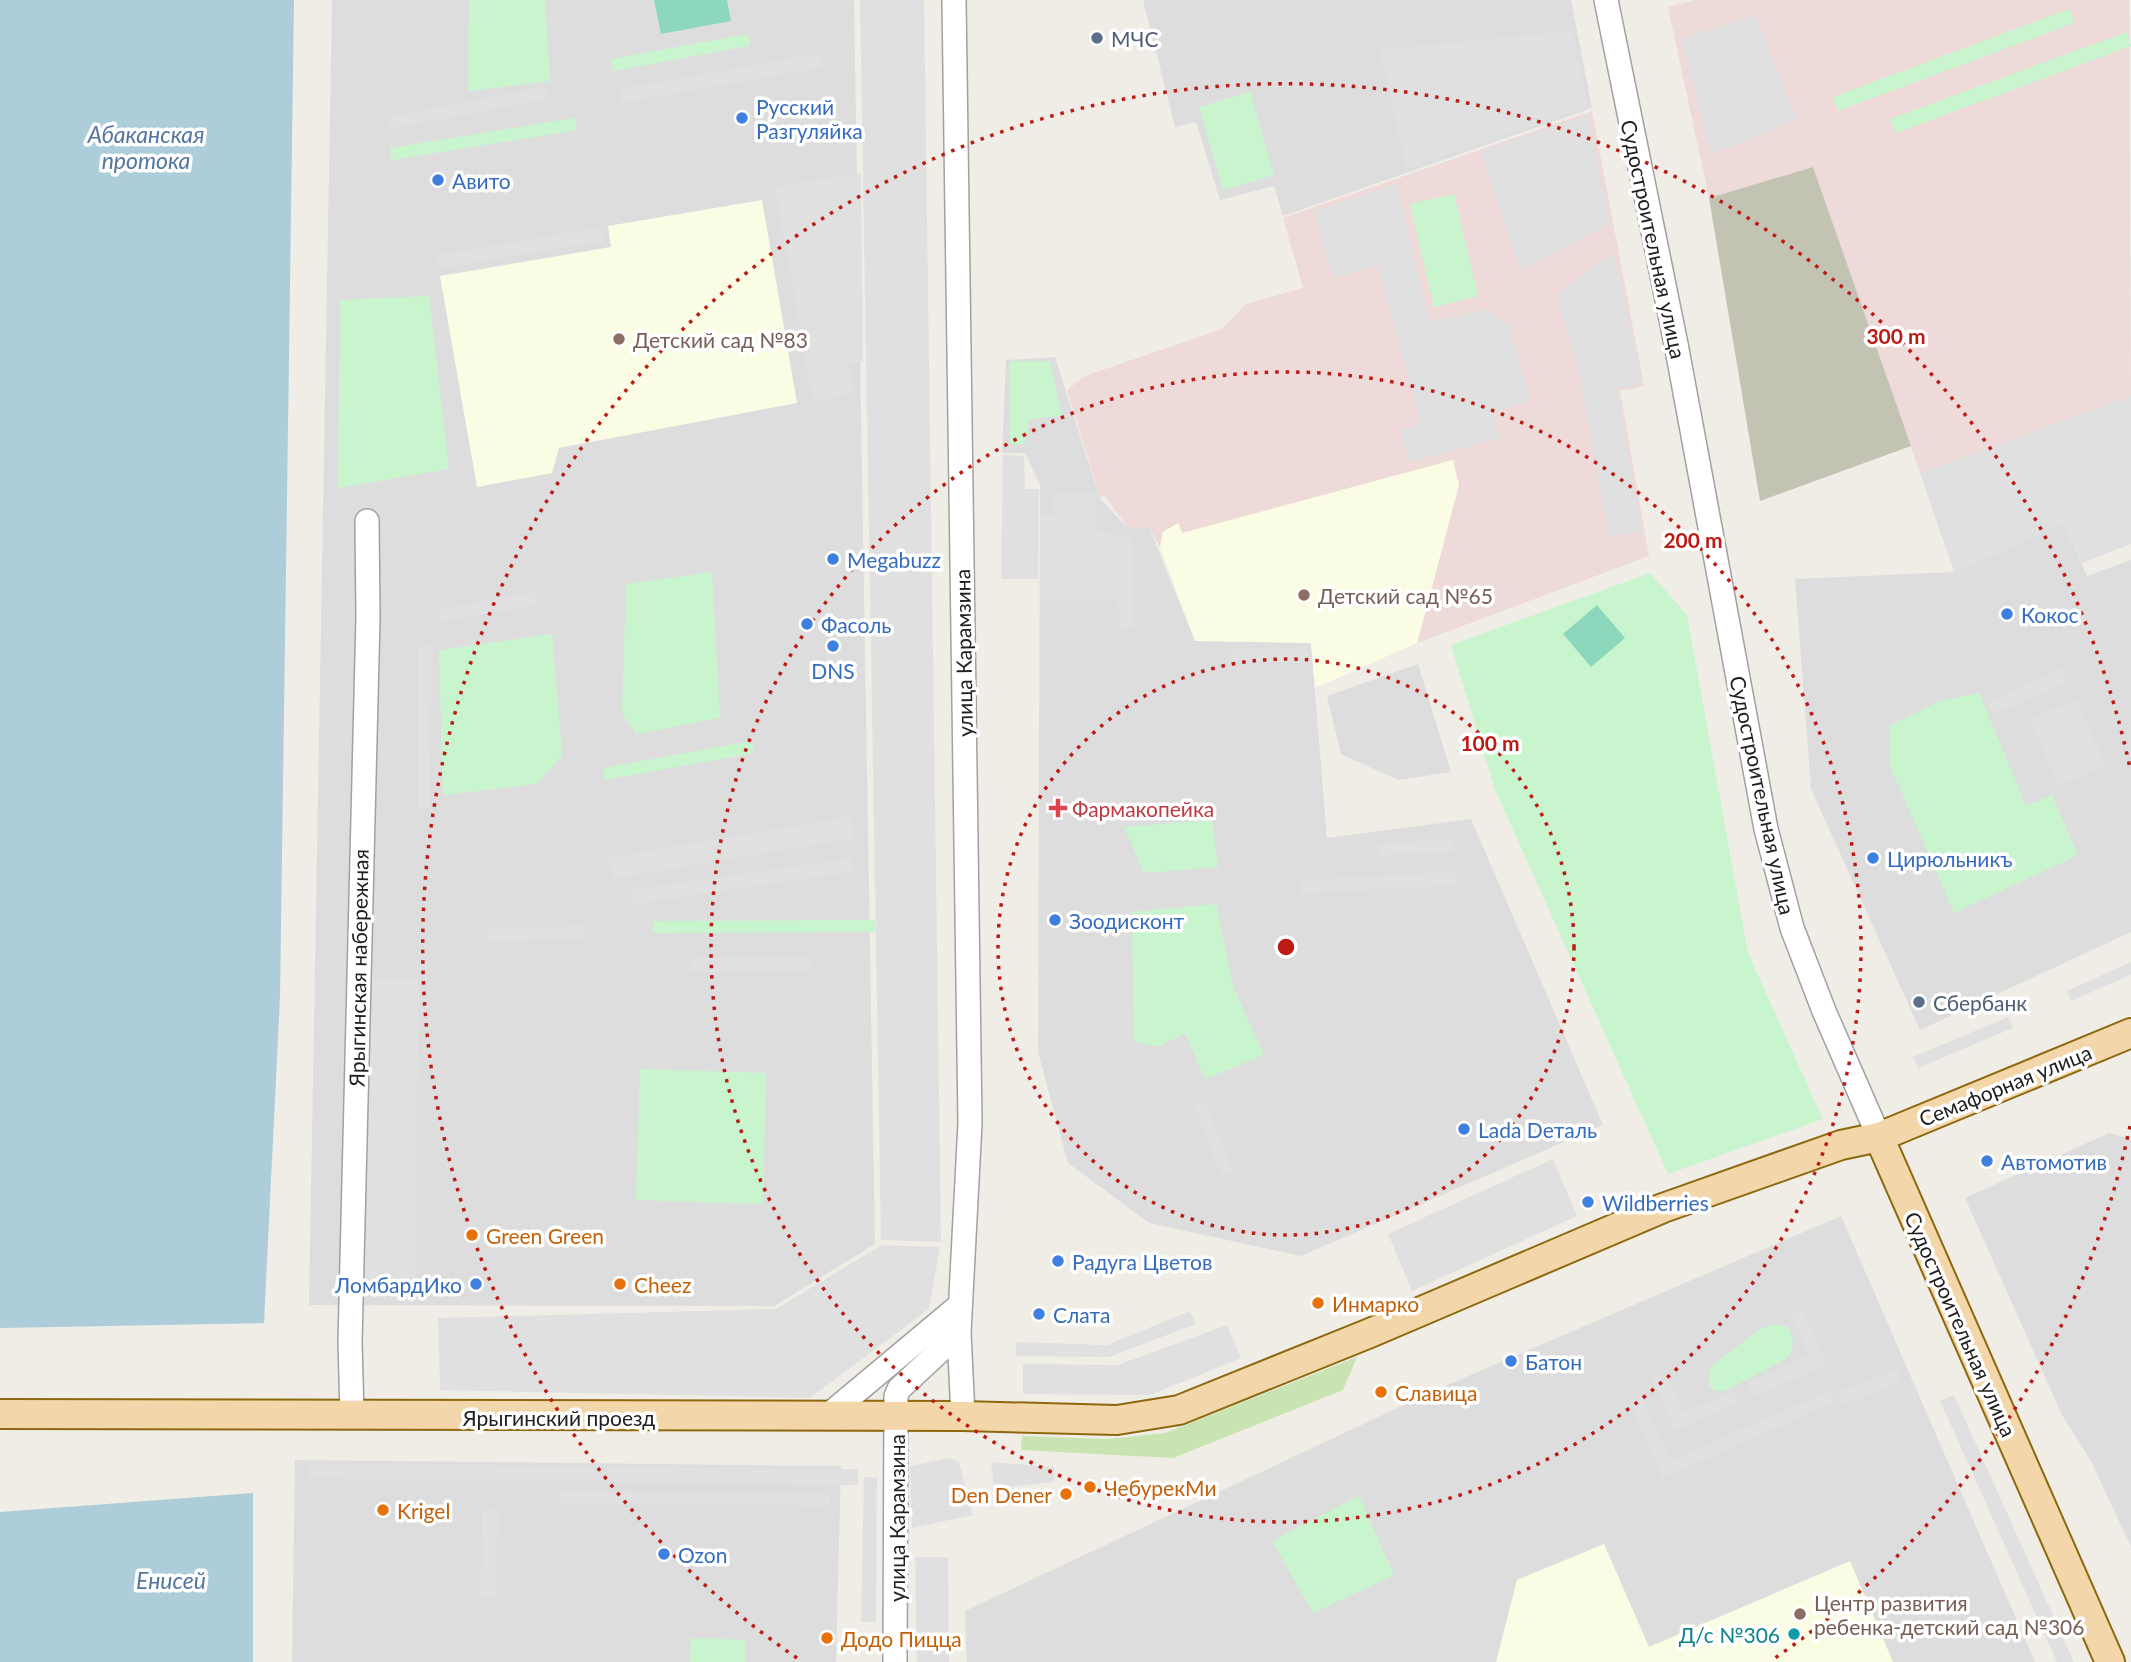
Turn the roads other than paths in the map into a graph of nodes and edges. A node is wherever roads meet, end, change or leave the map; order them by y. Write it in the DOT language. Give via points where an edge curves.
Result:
graph roads {
  1 [pos="954,0"];
  2 [pos="1606,0"];
  3 [pos="366,521"];
  4 [pos="2131,1033"];
  5 [pos="1879,1137"];
  6 [pos="960,1305"];
  7 [pos="958,1333"];
  8 [pos="0,1414"];
  9 [pos="352,1415"];
  10 [pos="896,1416"];
  11 [pos="963,1416"];
  12 [pos="825,1417"];
  13 [pos="1117,1420"];
  14 [pos="895,1662"];
  15 [pos="2110,1662"];
  1 -- 6 [label="street, улица Карамзина" via="970,1123"];
  2 -- 5 [label="street, Судостроительная улица" via="1766,830 1793,928"];
  3 -- 9 [label="street, Ярыгинская набережная" via="368,617"];
  4 -- 5 [label="main road, Семафорная улица"];
  5 -- 13 [label="main road, Семафорная улица" via="1663,1208 1179,1410"];
  5 -- 15 [label="main road, Судостроительная улица"];
  6 -- 7 [label="street, улица Карамзина"];
  6 -- 12 [label="street"];
  7 -- 10 [label="street, улица Карамзина" via="899,1389"];
  7 -- 11 [label="street, улица Карамзина"];
  8 -- 9 [label="main road, Ярыгинский проезд"];
  9 -- 12 [label="main road, Ярыгинский проезд"];
  10 -- 11 [label="main road, Ярыгинский проезд"];
  10 -- 12 [label="main road, Ярыгинский проезд"];
  10 -- 14 [label="street, улица Карамзина"];
  11 -- 13 [label="main road, Ярыгинский проезд"];
}
